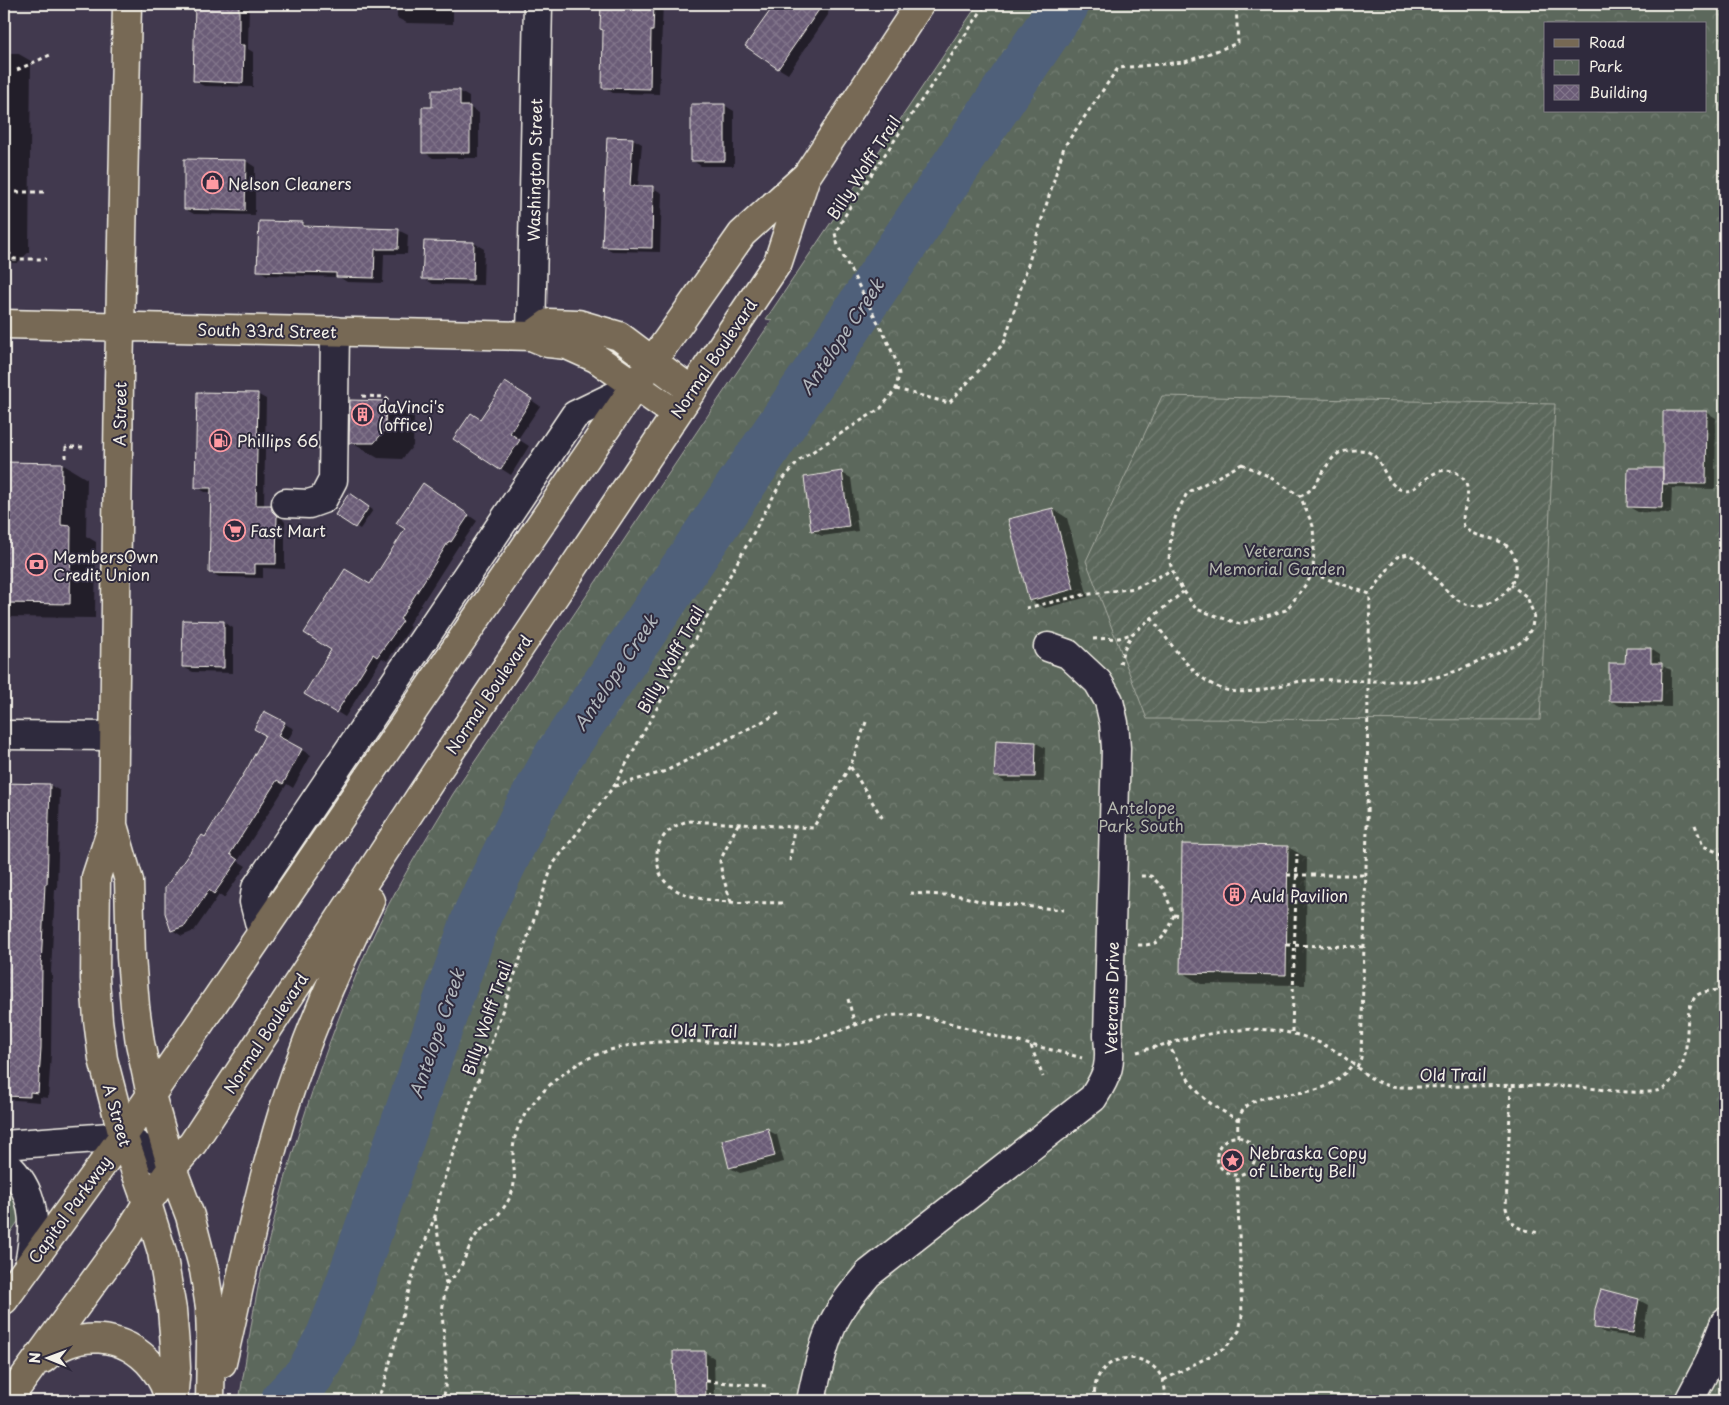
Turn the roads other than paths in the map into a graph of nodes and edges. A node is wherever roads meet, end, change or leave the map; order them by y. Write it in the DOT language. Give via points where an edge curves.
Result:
graph roads {
  1 [pos="128,4"];
  2 [pos="538,4"];
  3 [pos="920,4"];
  4 [pos="806,175"];
  5 [pos="4,324"];
  6 [pos="121,327"];
  7 [pos="335,332"];
  8 [pos="531,336"];
  9 [pos="653,362"];
  10 [pos="635,386"];
  11 [pos="692,391"];
  12 [pos="676,414"];
  13 [pos="286,504"];
  14 [pos="1048,647"];
  15 [pos="4,736"];
  16 [pos="114,736"];
  17 [pos="431,780"];
  18 [pos="113,825"];
  19 [pos="151,1094"];
  20 [pos="123,1136"];
  21 [pos="4,1146"];
  22 [pos="4,1162"];
  23 [pos="172,1168"];
  24 [pos="147,1203"];
  25 [pos="29,1264"];
  26 [pos="4,1300"];
  27 [pos="1725,1322"];
  28 [pos="28,1372"];
  29 [pos="7,1401"];
  30 [pos="169,1401"];
  31 [pos="173,1401"];
  32 [pos="210,1401"];
  33 [pos="214,1401"];
  34 [pos="811,1401"];
  35 [pos="1688,1401"];
  1 -- 6 [label="main road, A Street"];
  2 -- 8 [label="street, Washington Street"];
  3 -- 4 [label="main road, Normal Boulevard"];
  4 -- 9 [label="main road, Normal Boulevard" via="742,234"];
  4 -- 11 [label="main road, Normal Boulevard" via="778,262"];
  5 -- 6 [label="main road, South 33rd Street"];
  6 -- 7 [label="main road, South 33rd Street"];
  6 -- 16 [label="main road, A Street"];
  7 -- 8 [label="main road, South 33rd Street"];
  7 -- 13 [label="street" via="333,480 323,499 309,504"];
  8 -- 9 [label="main road" via="549,323 578,324 619,336"];
  8 -- 10 [label="main road, South 33rd Street" via="548,344 567,345 582,351"];
  9 -- 10 [label="main road, Normal Boulevard"];
  9 -- 11 [label="main road"];
  10 -- 12 [label="main road, South 33rd Street"];
  10 -- 19 [label="main road, Normal Boulevard"];
  11 -- 12 [label="main road, Normal Boulevard"];
  12 -- 17 [label="main road, Normal Boulevard"];
  14 -- 34 [label="street, Veterans Drive" via="1068,654 1098,682 1109,701 1114,722 1116,765 1108,1036 1111,1058 1106,1078 1093,1098 868,1274 848,1298 829,1331"];
  15 -- 16 [label="street"];
  16 -- 18 [label="main road, A Street"];
  17 -- 23 [label="main road, Normal Boulevard" via="193,1143"];
  17 -- 33 [label="main road" via="354,932 299,1065 264,1182"];
  18 -- 19 [label="main road, A Street" via="129,881 130,957 135,1006"];
  18 -- 20 [label="main road, A Street" via="96,877 95,979 103,1059"];
  19 -- 20 [label="main road, Capitol Parkway"];
  19 -- 23 [label="main road, A Street"];
  20 -- 21 [label="street"];
  20 -- 23 [label="street"];
  20 -- 24 [label="main road, A Street"];
  20 -- 25 [label="main road, Capitol Parkway"];
  22 -- 25 [label="street" via="19,1178 34,1218"];
  23 -- 24 [label="main road, Normal Boulevard"];
  23 -- 32 [label="main road, A Street" via="190,1216 204,1270 210,1307"];
  24 -- 28 [label="main road" via="127,1236"];
  24 -- 31 [label="main road, A Street" via="162,1252 172,1310 176,1368"];
  25 -- 26 [label="main road, Capitol Parkway"];
  27 -- 35 [label="street" via="1709,1363"];
  28 -- 29 [label="main road"];
  28 -- 30 [label="main road" via="49,1353 72,1341 85,1338 112,1341 140,1353 165,1384"];
}
